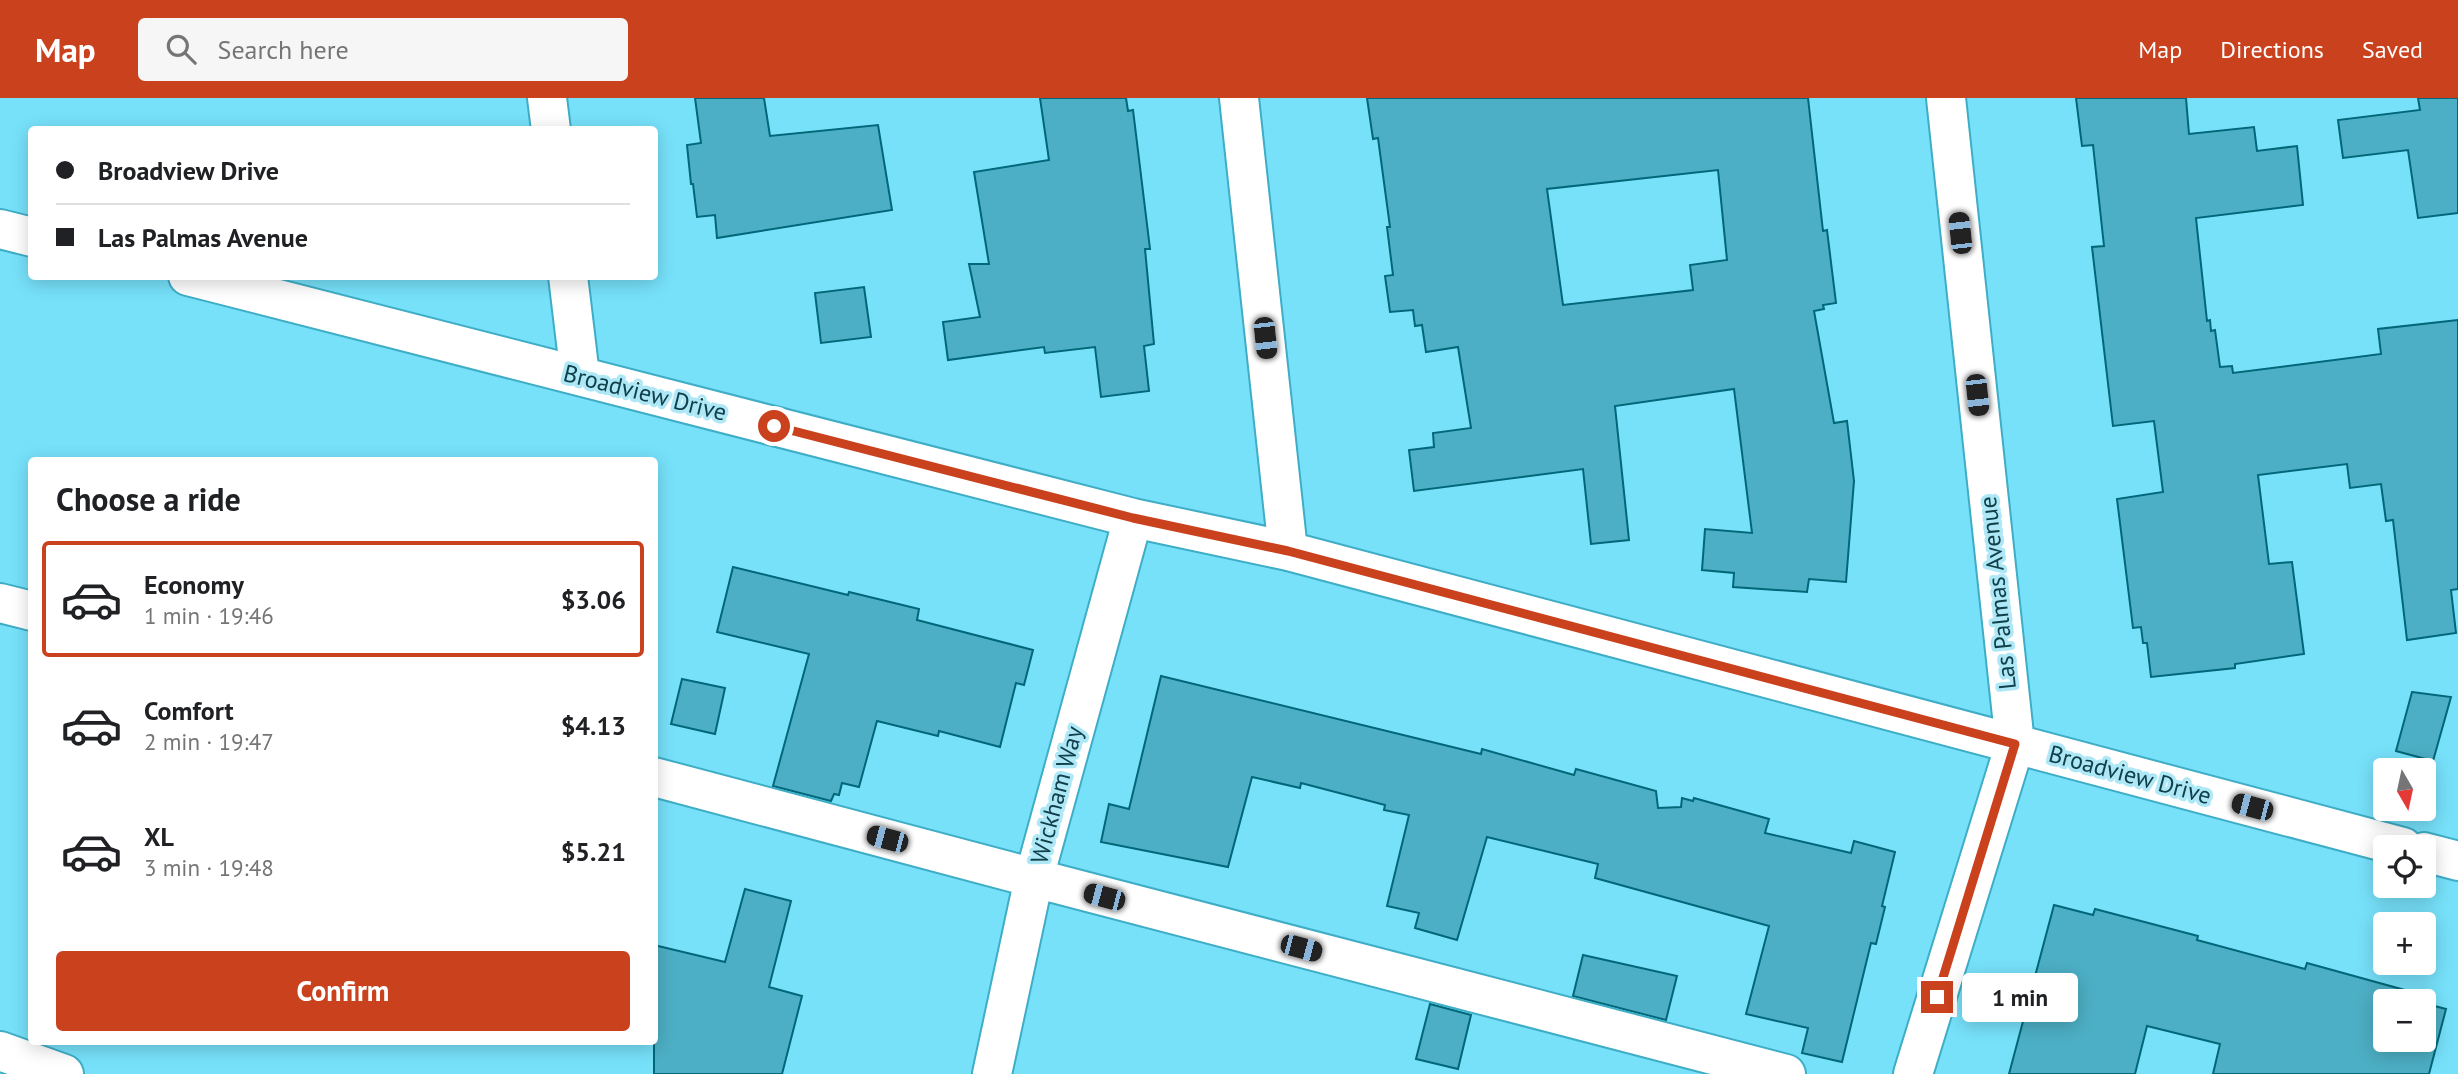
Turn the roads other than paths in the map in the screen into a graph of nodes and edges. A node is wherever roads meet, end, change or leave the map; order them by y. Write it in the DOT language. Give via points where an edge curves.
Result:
graph roads {
  1 [pos="547,98"];
  2 [pos="1239,98"];
  3 [pos="1946,98"];
  4 [pos="550,126"];
  5 [pos="0,229"];
  6 [pos="28,236"];
  7 [pos="204,280"];
  8 [pos="568,280"];
  9 [pos="580,376"];
  10 [pos="1133,518"];
  11 [pos="1288,551"];
  12 [pos="0,603"];
  13 [pos="28,610"];
  14 [pos="2015,744"];
  15 [pos="658,778"];
  16 [pos="2373,839"];
  17 [pos="2436,856"];
  18 [pos="2458,862"];
  19 [pos="1034,878"];
  20 [pos="0,1051"];
  21 [pos="64,1074"];
  22 [pos="992,1074"];
  23 [pos="1786,1074"];
  24 [pos="1913,1074"];
  1 -- 4 [label="street"];
  2 -- 11 [label="street"];
  3 -- 14 [label="street, Las Palmas Avenue"];
  5 -- 6 [label="street"];
  7 -- 9 [label="street, Broadview Drive"];
  8 -- 9 [label="street"];
  9 -- 10 [label="street, Broadview Drive"];
  10 -- 11 [label="street, Broadview Drive"];
  10 -- 19 [label="street, Wickham Way"];
  11 -- 14 [label="street, Broadview Drive"];
  12 -- 13 [label="street"];
  14 -- 16 [label="street, Broadview Drive"];
  14 -- 24 [label="street, Las Palmas Avenue"];
  15 -- 19 [label="street"];
  17 -- 18 [label="street"];
  19 -- 22 [label="street, Wickham Way"];
  19 -- 23 [label="street"];
  20 -- 21 [label="street"];
}
